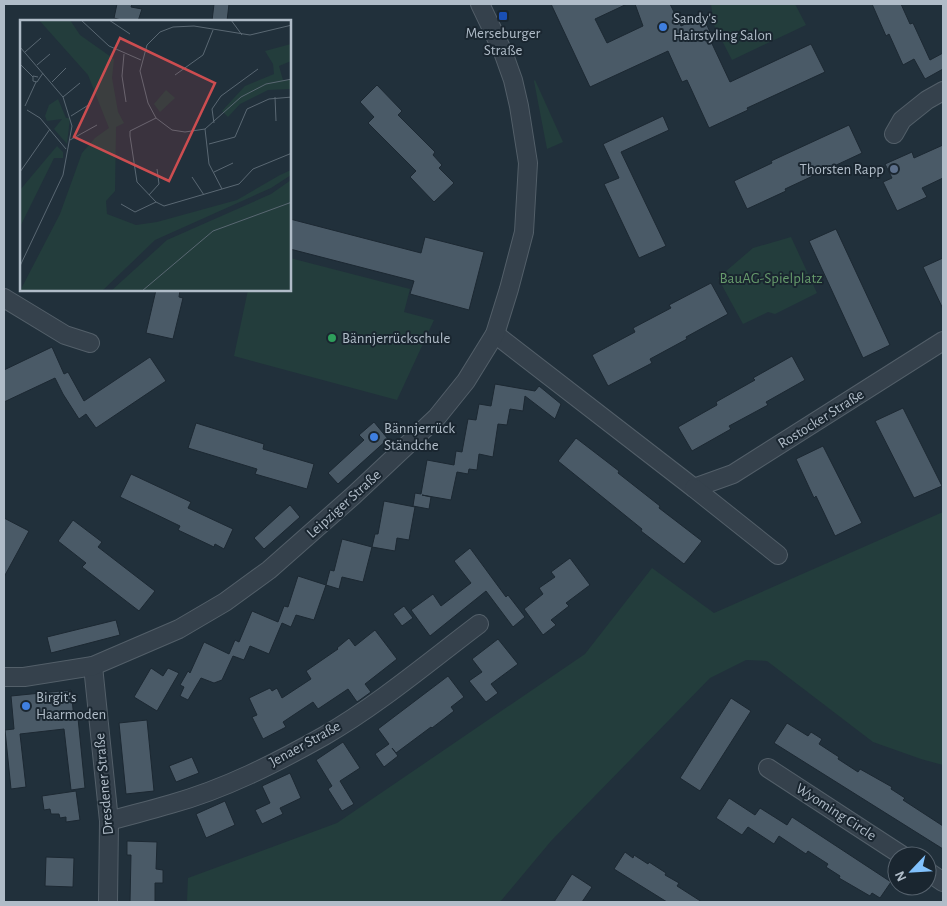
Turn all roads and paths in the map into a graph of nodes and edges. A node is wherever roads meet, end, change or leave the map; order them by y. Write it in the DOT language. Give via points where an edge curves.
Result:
graph roads {
  1 [pos="480,4"];
  2 [pos="943,91"];
  3 [pos="894,134"];
  4 [pos="4,298"];
  5 [pos="495,334"];
  6 [pos="943,341"];
  7 [pos="90,343"];
  8 [pos="694,488"];
  9 [pos="778,555"];
  10 [pos="479,624"];
  11 [pos="92,666"];
  12 [pos="4,677"];
  13 [pos="768,768"];
  14 [pos="109,821"];
  15 [pos="888,846"];
  16 [pos="108,902"];
  1 -- 5 [label="street, Leipziger Straße" via="513,80 528,163 524,232"];
  2 -- 3 [label="street" via="902,120"];
  4 -- 7 [label="street" via="65,335"];
  5 -- 8 [label="street"];
  5 -- 11 [label="street, Leipziger Straße" via="466,381 437,417 269,570 178,630"];
  6 -- 8 [label="street, Rostocker Straße" via="732,474"];
  8 -- 9 [label="street"];
  10 -- 14 [label="street, Jenaer Straße" via="362,712 289,755 232,782 173,804"];
  11 -- 12 [label="street, Leipziger Straße"];
  11 -- 14 [label="street, Dresdener Straße"];
  13 -- 15 [label="street, Wyoming Circle"];
  14 -- 16 [label="street, Dresdener Straße"];
}
